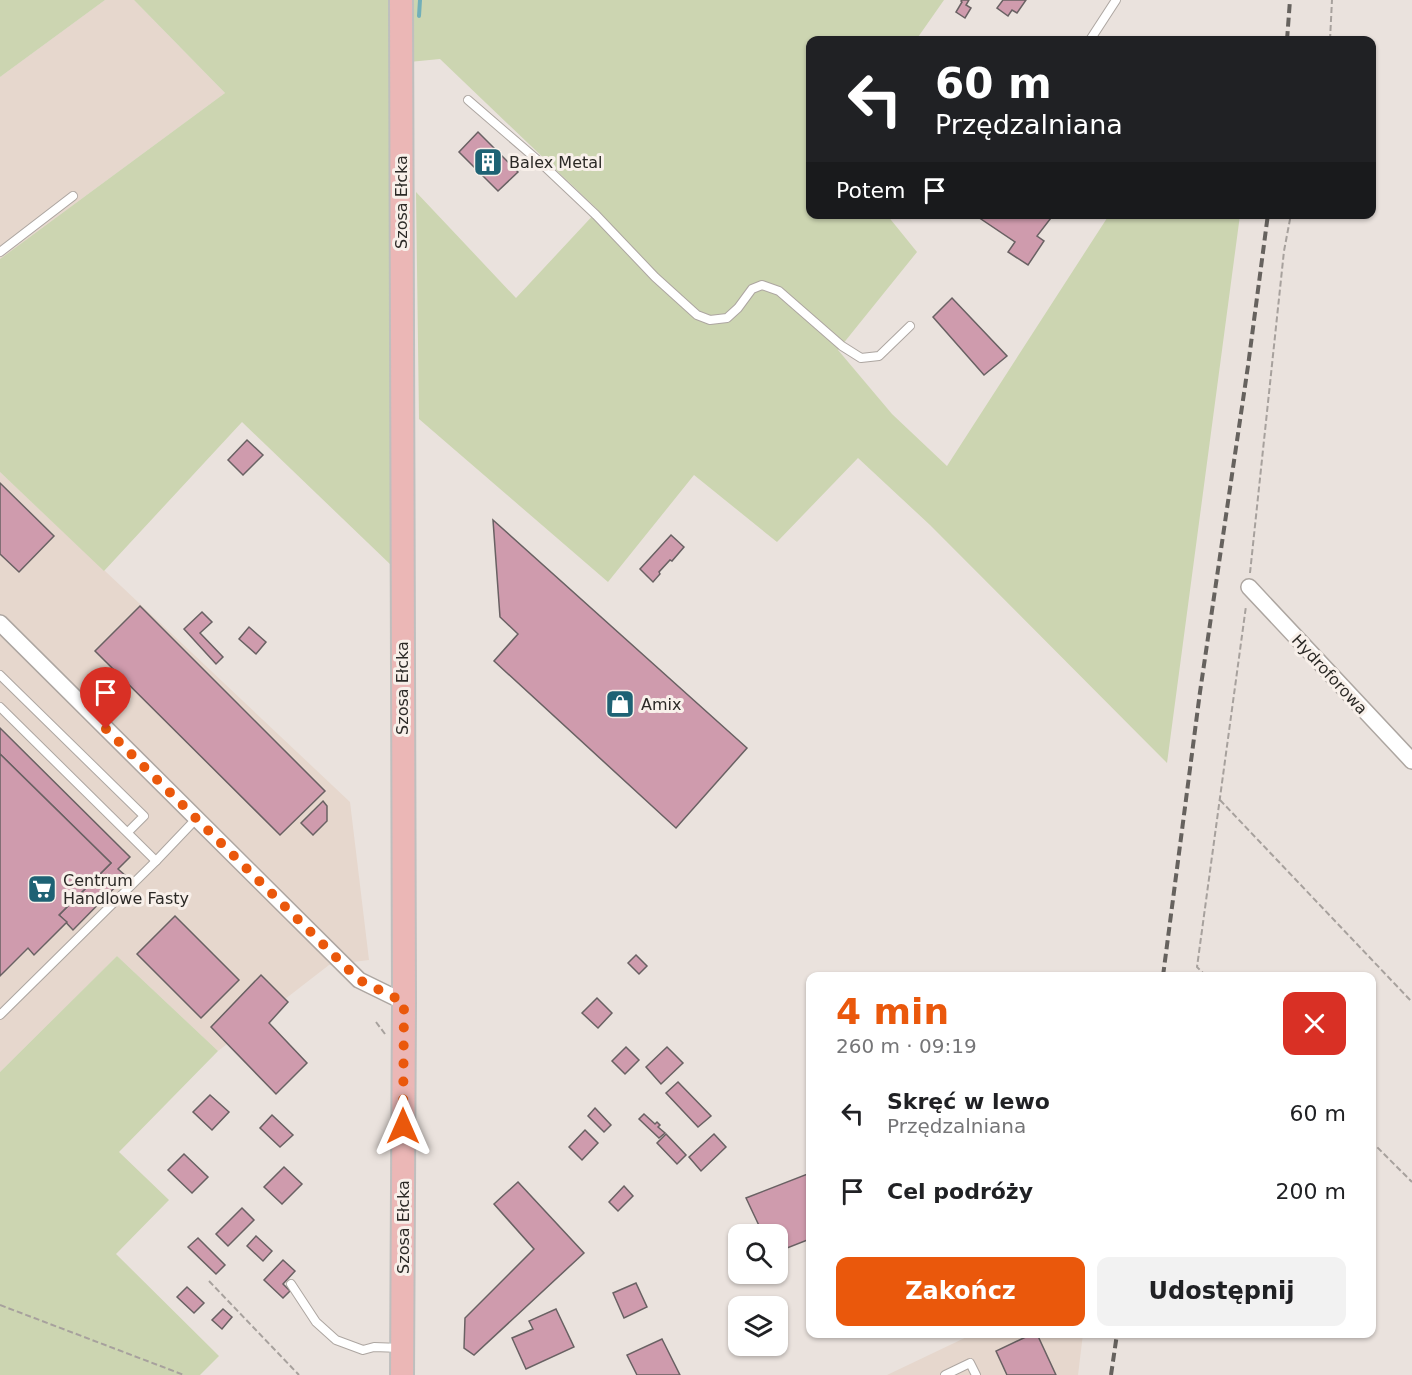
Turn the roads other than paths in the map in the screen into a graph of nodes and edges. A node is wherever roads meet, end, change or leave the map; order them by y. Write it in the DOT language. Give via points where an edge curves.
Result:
graph roads {
  1 [pos="400,0"];
  2 [pos="1116,0"];
  3 [pos="1093,36"];
  4 [pos="468,100"];
  5 [pos="73,196"];
  6 [pos="0,252"];
  7 [pos="910,326"];
  8 [pos="1249,587"];
  9 [pos="0,623"];
  10 [pos="0,675"];
  11 [pos="0,707"];
  12 [pos="1412,761"];
  13 [pos="196,819"];
  14 [pos="128,832"];
  15 [pos="156,861"];
  16 [pos="404,1002"];
  17 [pos="0,1015"];
  18 [pos="291,1284"];
  19 [pos="402,1348"];
  20 [pos="402,1375"];
  21 [pos="945,1375"];
  22 [pos="976,1375"];
  1 -- 16 [label="main road, Szosa Ełcka"];
  2 -- 3 [label="lane"];
  4 -- 7 [label="lane" via="541,163 697,315 710,320 727,318 752,289 762,285 779,291 861,358 879,356"];
  5 -- 6 [label="lane"];
  8 -- 12 [label="street, Hydroforowa"];
  9 -- 13 [label="street"];
  10 -- 14 [label="lane" via="144,816"];
  11 -- 14 [label="lane"];
  13 -- 15 [label="lane"];
  13 -- 16 [label="street" via="359,980"];
  14 -- 15 [label="lane"];
  15 -- 17 [label="lane"];
  16 -- 19 [label="main road, Szosa Ełcka"];
  18 -- 19 [label="lane" via="316,1322 336,1340 363,1350"];
  19 -- 20 [label="main road, Szosa Ełcka"];
  21 -- 22 [label="lane" via="970,1363"];
}
